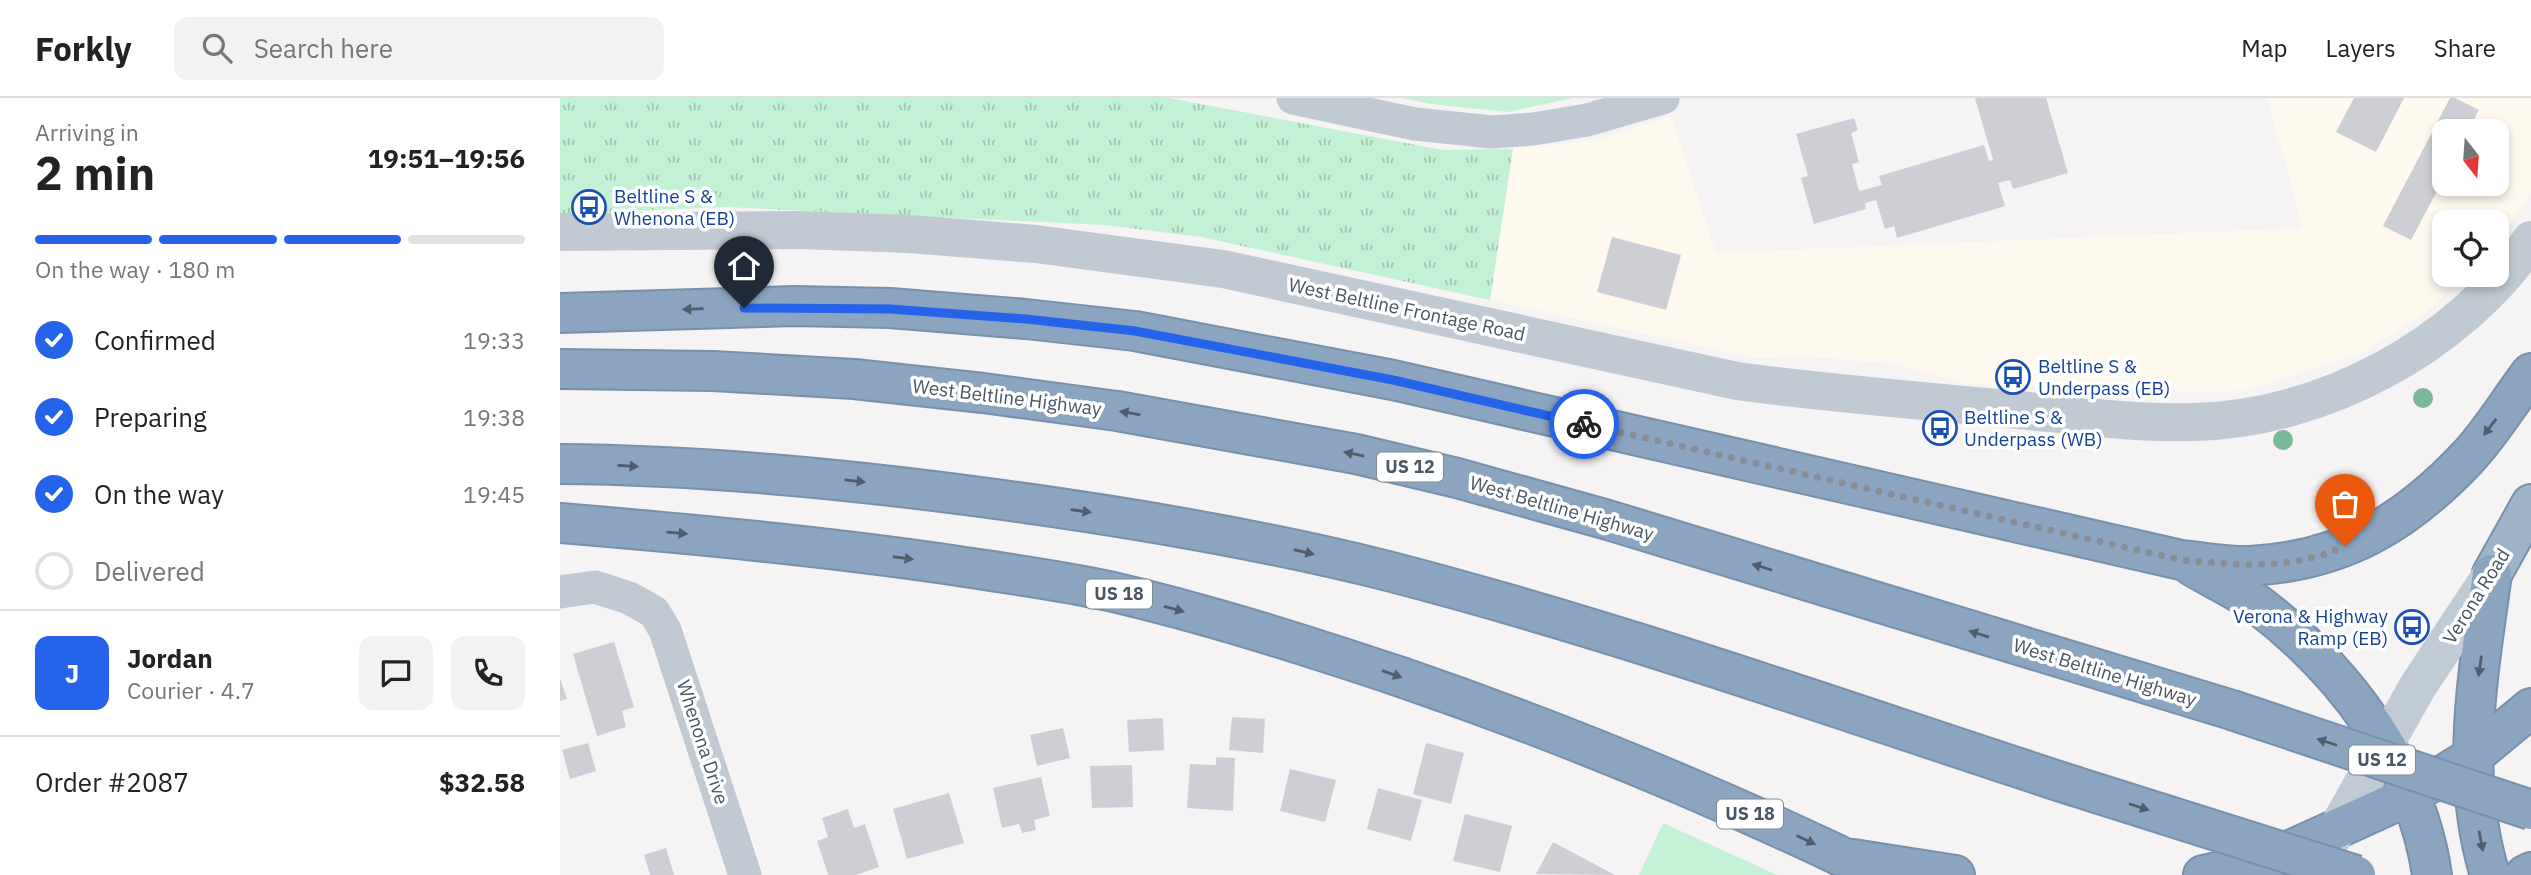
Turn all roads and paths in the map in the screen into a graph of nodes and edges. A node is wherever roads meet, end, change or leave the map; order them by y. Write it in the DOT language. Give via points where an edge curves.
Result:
graph roads {
  1 [pos="1293,98"];
  2 [pos="1663,98"];
  3 [pos="560,232"];
  4 [pos="2531,240"];
  5 [pos="560,313"];
  6 [pos="560,369"];
  7 [pos="2531,373"];
  8 [pos="560,464"];
  9 [pos="2531,504"];
  10 [pos="560,523"];
  11 [pos="2181,560"];
  12 [pos="2492,574"];
  13 [pos="560,592"];
  14 [pos="2531,708"];
  15 [pos="2385,744"];
  16 [pos="2472,757"];
  17 [pos="2410,795"];
  18 [pos="2531,810"];
  19 [pos="2335,831"];
  20 [pos="1844,858"];
  21 [pos="2531,872"];
  22 [pos="745,875"];
  23 [pos="1880,875"];
  24 [pos="1955,875"];
  25 [pos="2203,875"];
  26 [pos="2313,875"];
  27 [pos="2356,875"];
  28 [pos="2432,875"];
  29 [pos="2490,875"];
  30 [pos="2525,875"];
  1 -- 2 [label="street" via="1415,124 1493,132 1587,120"];
  3 -- 4 [label="street, West Beltline Frontage Road" via="799,230 1036,244 1223,269 1737,381 2143,421 2196,422 2250,416 2351,387 2450,327"];
  11 -- 5 [label="highway, one-way" via="1393,380 1135,331 890,309 794,306"];
  18 -- 6 [label="highway, West Beltline Highway / US 12, one-way, bridge" via="2232,710 1608,520 1356,454 1117,411 854,379"];
  7 -- 11 [label="highway, one-way" via="2469,457 2417,505 2380,530 2310,559 2248,566"];
  8 -- 27 [label="highway, one-way, bridge" via="854,480 1249,539 1565,620"];
  9 -- 12 [label="highway, Verona Road"];
  10 -- 20 [label="highway, US 18, one-way" via="843,549 1108,591 1307,646 1485,706 1682,784"];
  11 -- 15 [label="highway" via="2255,603 2312,651"];
  12 -- 15 [label="main road, Verona Road"];
  12 -- 16 [label="highway, one-way" via="2473,713"];
  13 -- 22 [label="street, Whenona Drive" via="595,587 654,612 688,696"];
  14 -- 16 [label="highway"];
  15 -- 17 [label="highway"];
  15 -- 19 [label="main road, Verona Road"];
  16 -- 17 [label="highway"];
  16 -- 29 [label="highway, one-way" via="2479,841"];
  17 -- 19 [label="highway"];
  17 -- 28 [label="highway" via="2423,828"];
  19 -- 25 [label="highway" via="2263,862"];
  19 -- 26 [label="main road, Verona Road"];
  20 -- 23 [label="highway"];
  20 -- 24 [label="highway, US 18"];
  21 -- 30 [label="highway"];
}
